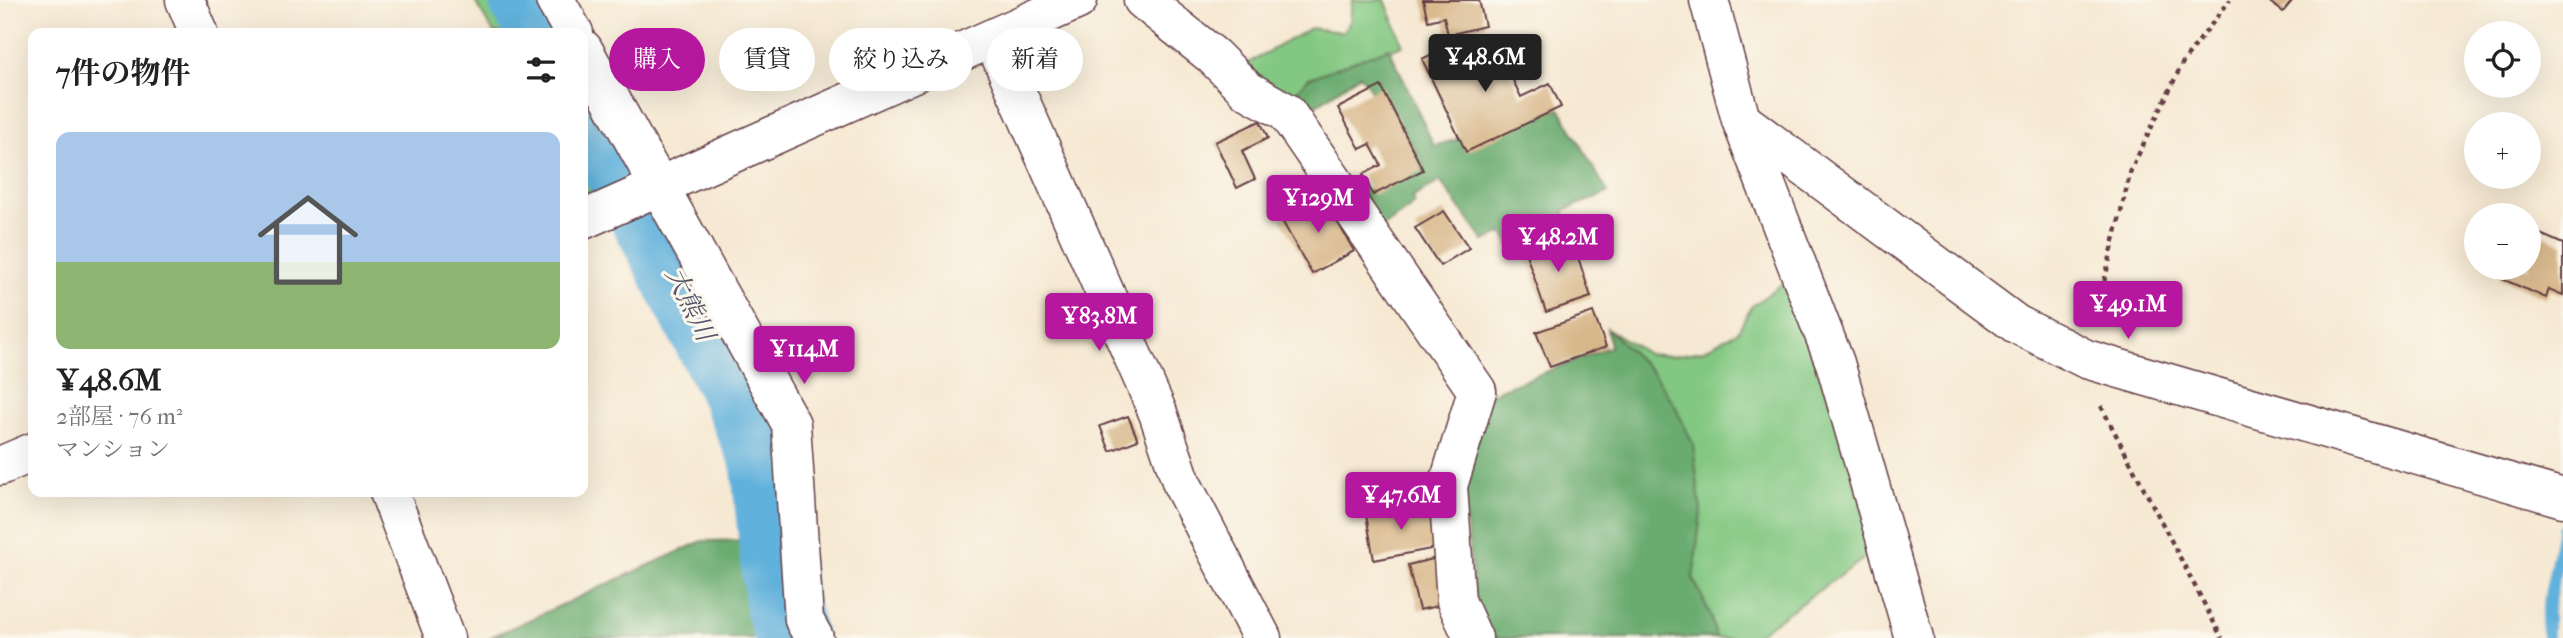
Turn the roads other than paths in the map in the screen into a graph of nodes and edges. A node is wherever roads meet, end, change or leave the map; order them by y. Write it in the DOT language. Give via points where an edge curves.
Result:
graph roads {
  1 [pos="185,0"];
  2 [pos="555,0"];
  3 [pos="1078,0"];
  4 [pos="1143,0"];
  5 [pos="1709,0"];
  6 [pos="197,28"];
  7 [pos="571,28"];
  8 [pos="1017,28"];
  9 [pos="987,42"];
  10 [pos="588,58"];
  11 [pos="1016,91"];
  12 [pos="1741,120"];
  13 [pos="660,187"];
  14 [pos="588,218"];
  15 [pos="28,454"];
  16 [pos="0,466"];
  17 [pos="2556,496"];
  18 [pos="390,497"];
  19 [pos="444,638"];
  20 [pos="814,638"];
  21 [pos="1262,638"];
  22 [pos="1473,638"];
  23 [pos="1914,638"];
  1 -- 6 [label="street"];
  2 -- 7 [label="street"];
  3 -- 8 [label="street"];
  4 -- 22 [label="street" via="1247,90 1286,112 1477,391 1448,486 1456,601"];
  5 -- 12 [label="street"];
  9 -- 13 [label="street"];
  10 -- 13 [label="street"];
  11 -- 21 [label="street" via="1158,414 1182,484"];
  12 -- 17 [label="street" via="2016,324 2086,359"];
  12 -- 23 [label="street" via="1835,363"];
  13 -- 14 [label="street"];
  13 -- 20 [label="street" via="791,424 804,620"];
  15 -- 16 [label="street"];
  18 -- 19 [label="street"];
}
